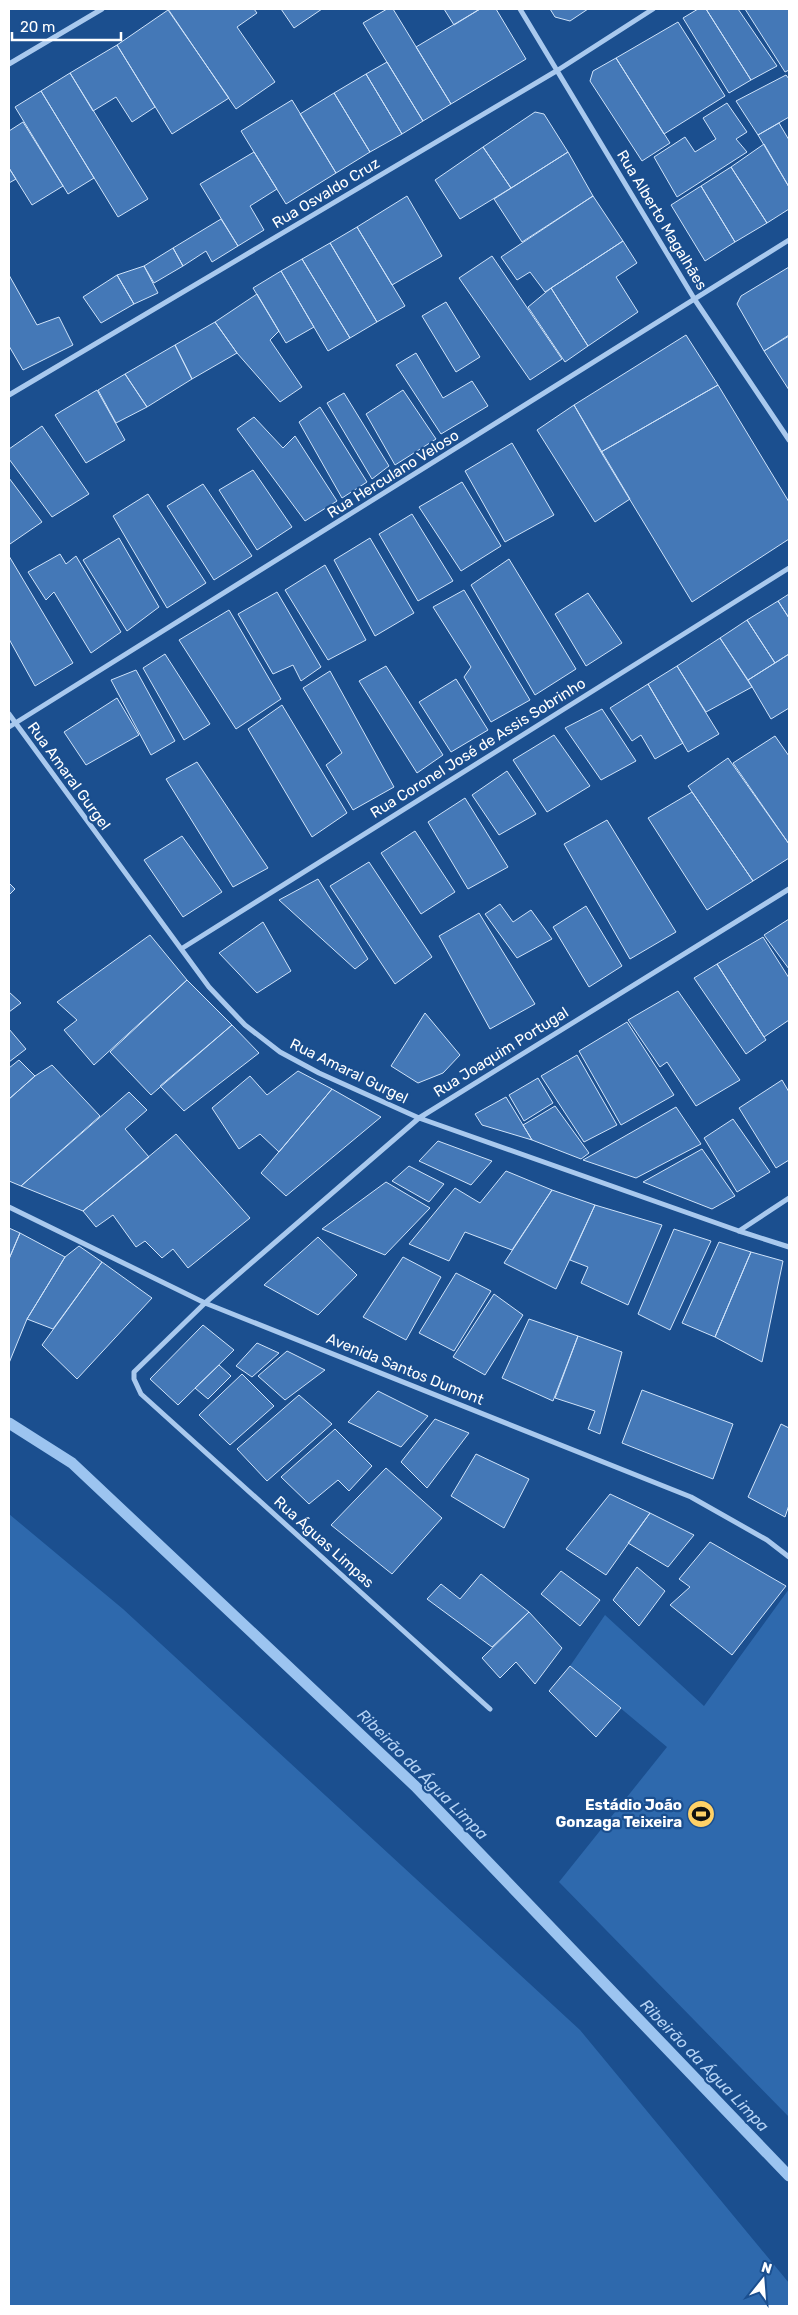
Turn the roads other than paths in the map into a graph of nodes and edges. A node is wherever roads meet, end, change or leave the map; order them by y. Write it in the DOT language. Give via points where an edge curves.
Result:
graph roads {
  1 [pos="102,9"];
  2 [pos="520,9"];
  3 [pos="653,9"];
  4 [pos="9,64"];
  5 [pos="558,70"];
  6 [pos="789,240"];
  7 [pos="695,300"];
  8 [pos="9,394"];
  9 [pos="789,440"];
  10 [pos="789,568"];
  11 [pos="9,714"];
  12 [pos="14,724"];
  13 [pos="9,727"];
  14 [pos="789,889"];
  15 [pos="181,949"];
  16 [pos="419,1118"];
  17 [pos="789,1198"];
  18 [pos="9,1207"];
  19 [pos="739,1232"];
  20 [pos="789,1247"];
  21 [pos="205,1303"];
  22 [pos="141,1394"];
  23 [pos="789,1557"];
  24 [pos="490,1709"];
  1 -- 4 [label="street"];
  2 -- 5 [label="street, Rua Alberto Magalhães"];
  3 -- 5 [label="street, Rua Osvaldo Cruz"];
  5 -- 7 [label="street, Rua Alberto Magalhães"];
  5 -- 8 [label="street, Rua Osvaldo Cruz"];
  6 -- 7 [label="street, Rua Herculano Veloso"];
  7 -- 9 [label="street, Rua Alberto Magalhães"];
  7 -- 12 [label="street, Rua Herculano Veloso"];
  10 -- 15 [label="street, Rua Coronel José de Assis Sobrinho"];
  11 -- 12 [label="street, Rua Amaral Gurgel"];
  12 -- 13 [label="street, Rua Herculano Veloso"];
  12 -- 15 [label="street, Rua Amaral Gurgel"];
  14 -- 16 [label="street, Rua Joaquim Portugal"];
  15 -- 16 [label="street, Rua Amaral Gurgel" via="209,987 245,1025 280,1052"];
  16 -- 19 [label="street, Rua Amaral Gurgel"];
  16 -- 21 [label="street, Rua Joaquim Portugal"];
  17 -- 19 [label="street"];
  18 -- 21 [label="street, Avenida Santos Dumont"];
  19 -- 20 [label="street, Rua Amaral Gurgel"];
  21 -- 22 [label="street, Rua Joaquim Portugal" via="134,1372"];
  21 -- 23 [label="street, Avenida Santos Dumont" via="691,1497 767,1540"];
  22 -- 24 [label="street, Rua Águas Limpas"];
}
